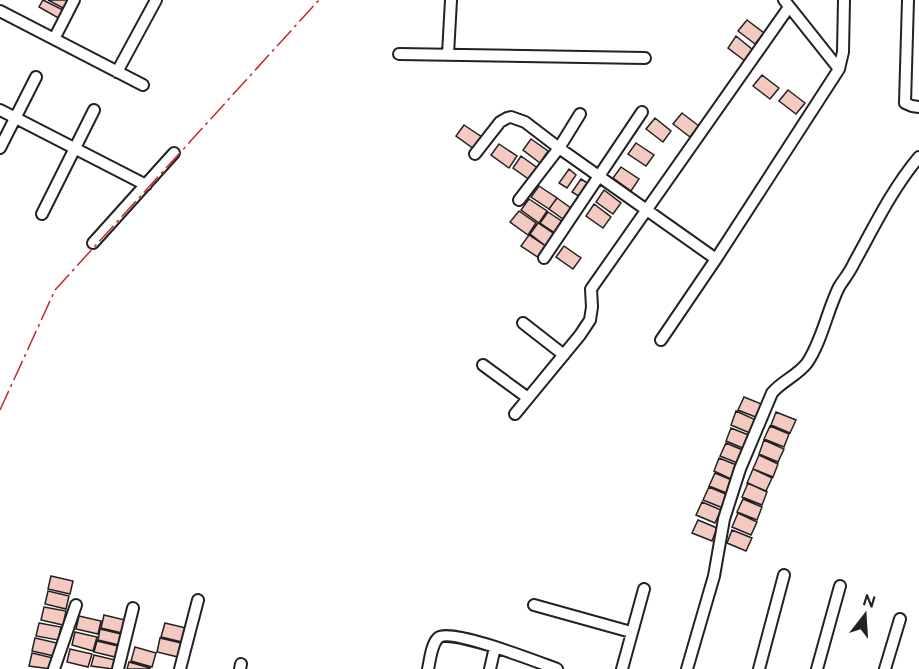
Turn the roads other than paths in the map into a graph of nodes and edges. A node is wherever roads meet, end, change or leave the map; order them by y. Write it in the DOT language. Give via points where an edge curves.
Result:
graph roads {
  1 [pos="74,0"];
  2 [pos="156,0"];
  3 [pos="452,0"];
  4 [pos="844,0"];
  5 [pos="908,0"];
  6 [pos="786,3"];
  7 [pos="0,11"];
  8 [pos="54,39"];
  9 [pos="399,54"];
  10 [pos="448,54"];
  11 [pos="645,58"];
  12 [pos="838,69"];
  13 [pos="117,72"];
  14 [pos="36,77"];
  15 [pos="143,85"];
  16 [pos="919,107"];
  17 [pos="0,110"];
  18 [pos="94,110"];
  19 [pos="642,112"];
  20 [pos="580,114"];
  21 [pos="16,118"];
  22 [pos="0,148"];
  23 [pos="75,148"];
  24 [pos="559,148"];
  25 [pos="174,153"];
  26 [pos="474,154"];
  27 [pos="919,157"];
  28 [pos="600,176"];
  29 [pos="146,185"];
  30 [pos="519,200"];
  31 [pos="648,211"];
  32 [pos="42,214"];
  33 [pos="93,243"];
  34 [pos="544,258"];
  35 [pos="716,259"];
  36 [pos="523,323"];
  37 [pos="661,340"];
  38 [pos="564,355"];
  39 [pos="483,365"];
  40 [pos="528,398"];
  41 [pos="515,414"];
  42 [pos="784,575"];
  43 [pos="840,586"];
  44 [pos="644,589"];
  45 [pos="198,600"];
  46 [pos="76,605"];
  47 [pos="534,606"];
  48 [pos="133,608"];
  49 [pos="900,619"];
  50 [pos="631,632"];
  51 [pos="495,647"];
  52 [pos="54,669"];
  53 [pos="118,669"];
  54 [pos="180,669"];
  55 [pos="428,669"];
  56 [pos="490,669"];
  57 [pos="557,669"];
  58 [pos="622,669"];
  59 [pos="687,669"];
  60 [pos="759,669"];
  61 [pos="817,669"];
  62 [pos="885,669"];
  1 -- 8 [label="street"];
  2 -- 13 [label="street"];
  3 -- 10 [label="street"];
  4 -- 12 [label="street" via="843,52"];
  5 -- 16 [label="street" via="905,103"];
  6 -- 12 [label="street"];
  6 -- 31 [label="street"];
  7 -- 8 [label="street"];
  8 -- 13 [label="street"];
  9 -- 10 [label="street"];
  10 -- 11 [label="street"];
  12 -- 35 [label="street"];
  13 -- 15 [label="street"];
  14 -- 21 [label="street"];
  17 -- 21 [label="street"];
  18 -- 23 [label="street"];
  19 -- 28 [label="street"];
  20 -- 24 [label="street"];
  21 -- 22 [label="street"];
  21 -- 23 [label="street"];
  23 -- 29 [label="street"];
  23 -- 32 [label="street"];
  24 -- 26 [label="street" via="525,122 510,117 500,122"];
  24 -- 28 [label="street"];
  24 -- 30 [label="street"];
  25 -- 29 [label="street"];
  27 -- 59 [label="street" via="839,286 806,364 772,393 724,519 714,576"];
  28 -- 31 [label="street"];
  28 -- 34 [label="street"];
  29 -- 33 [label="street"];
  31 -- 35 [label="street"];
  31 -- 38 [label="street" via="591,289 590,320"];
  35 -- 37 [label="street"];
  36 -- 38 [label="street"];
  38 -- 40 [label="street"];
  39 -- 40 [label="street"];
  40 -- 41 [label="street"];
  42 -- 60 [label="street"];
  43 -- 61 [label="street"];
  44 -- 50 [label="street"];
  45 -- 54 [label="street"];
  46 -- 52 [label="street"];
  47 -- 50 [label="street"];
  48 -- 53 [label="street"];
  49 -- 62 [label="street"];
  50 -- 58 [label="street"];
  51 -- 55 [label="street" via="444,636 434,645"];
  51 -- 56 [label="street"];
  51 -- 57 [label="street"];
}
